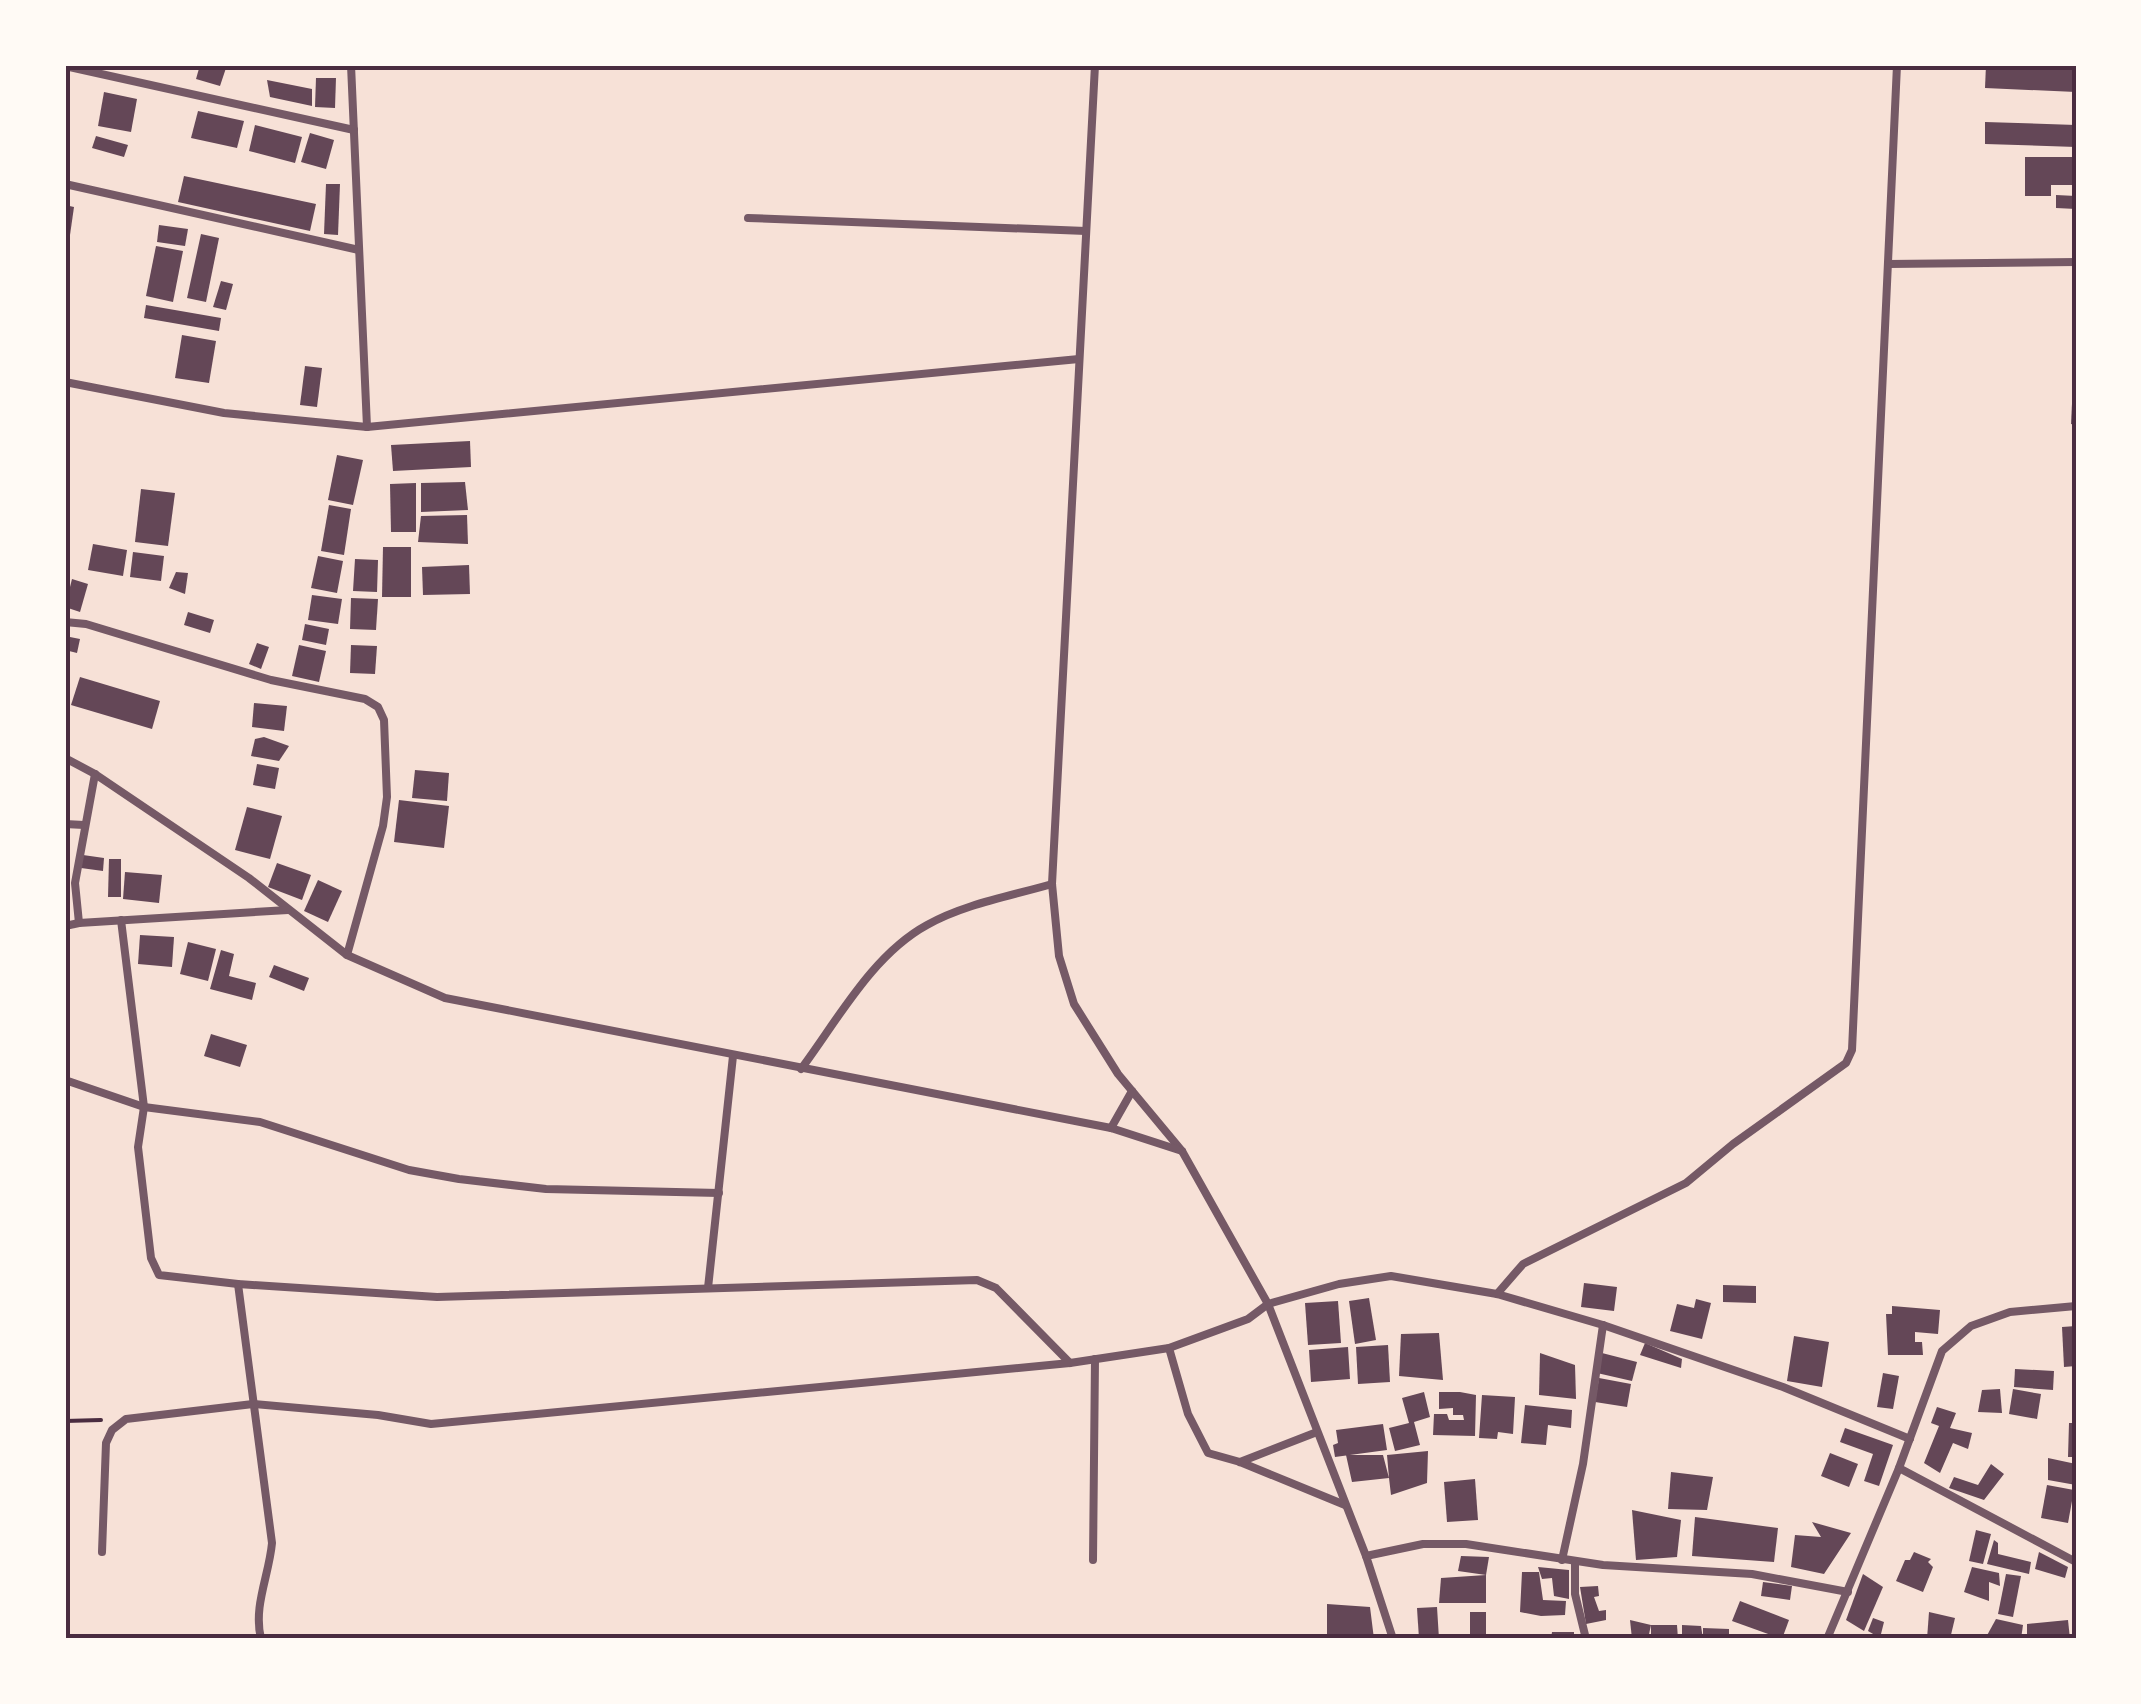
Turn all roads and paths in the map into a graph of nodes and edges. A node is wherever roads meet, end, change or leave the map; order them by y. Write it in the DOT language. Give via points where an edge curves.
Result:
graph roads {
  1 [pos="351,65"];
  2 [pos="1095,65"];
  3 [pos="1897,65"];
  4 [pos="65,66"];
  5 [pos="354,130"];
  6 [pos="65,184"];
  7 [pos="748,218"];
  8 [pos="1086,230"];
  9 [pos="359,250"];
  10 [pos="2076,262"];
  11 [pos="1888,264"];
  12 [pos="1079,359"];
  13 [pos="65,382"];
  14 [pos="366,427"];
  15 [pos="65,622"];
  16 [pos="65,758"];
  17 [pos="94,774"];
  18 [pos="65,824"];
  19 [pos="84,825"];
  20 [pos="1052,884"];
  21 [pos="288,910"];
  22 [pos="121,920"];
  23 [pos="80,922"];
  24 [pos="65,926"];
  25 [pos="347,956"];
  26 [pos="733,1056"];
  27 [pos="801,1069"];
  28 [pos="65,1080"];
  29 [pos="1132,1091"];
  30 [pos="144,1108"];
  31 [pos="1111,1128"];
  32 [pos="1182,1151"];
  33 [pos="718,1193"];
  34 [pos="238,1284"];
  35 [pos="708,1288"];
  36 [pos="1497,1294"];
  37 [pos="1268,1304"];
  38 [pos="2076,1306"];
  39 [pos="1603,1324"];
  40 [pos="1169,1348"];
  41 [pos="1095,1360"];
  42 [pos="1070,1364"];
  43 [pos="254,1404"];
  44 [pos="126,1420"];
  45 [pos="65,1421"];
  46 [pos="1317,1432"];
  47 [pos="1910,1439"];
  48 [pos="1240,1462"];
  49 [pos="1899,1468"];
  50 [pos="1344,1506"];
  51 [pos="102,1552"];
  52 [pos="1366,1556"];
  53 [pos="1093,1560"];
  54 [pos="1562,1560"];
  55 [pos="1574,1562"];
  56 [pos="2076,1562"];
  57 [pos="1848,1592"];
  58 [pos="260,1639"];
  59 [pos="1393,1639"];
  60 [pos="1586,1639"];
  61 [pos="1826,1639"];
  1 -- 5 [label="street"];
  2 -- 8 [label="street"];
  3 -- 11 [label="street"];
  4 -- 5 [label="street"];
  5 -- 9 [label="street"];
  6 -- 9 [label="street"];
  7 -- 8 [label="street"];
  8 -- 12 [label="street"];
  9 -- 14 [label="street"];
  10 -- 11 [label="street"];
  11 -- 36 [label="street" via="1852,1050 1846,1062 1686,1183 1523,1264"];
  12 -- 14 [label="street"];
  12 -- 20 [label="street"];
  13 -- 14 [label="street" via="224,413"];
  15 -- 25 [label="street" via="378,707 388,797"];
  16 -- 17 [label="street"];
  17 -- 19 [label="street"];
  17 -- 21 [label="street"];
  18 -- 19 [label="street"];
  19 -- 23 [label="street" via="76,883"];
  20 -- 27 [label="street" via="954,913 900,944"];
  20 -- 29 [label="street" via="1059,956 1074,1004"];
  21 -- 22 [label="street"];
  21 -- 25 [label="street"];
  22 -- 23 [label="street"];
  22 -- 30 [label="street"];
  23 -- 24 [label="street"];
  25 -- 26 [label="street" via="459,1002"];
  26 -- 27 [label="street"];
  26 -- 33 [label="street"];
  27 -- 31 [label="street"];
  28 -- 30 [label="street"];
  29 -- 31 [label="street"];
  29 -- 32 [label="street"];
  30 -- 33 [label="street" via="260,1122 408,1170 459,1178 546,1190"];
  30 -- 34 [label="street" via="138,1147 151,1258 159,1275"];
  31 -- 32 [label="street"];
  32 -- 37 [label="street"];
  33 -- 35 [label="street"];
  34 -- 35 [label="street" via="438,1298"];
  34 -- 43 [label="street"];
  35 -- 42 [label="street" via="977,1280 996,1288"];
  36 -- 37 [label="street" via="1391,1276"];
  36 -- 39 [label="street"];
  37 -- 40 [label="street" via="1248,1319"];
  37 -- 46 [label="street"];
  38 -- 47 [label="street" via="2010,1312 1971,1326 1942,1351"];
  39 -- 47 [label="street"];
  39 -- 54 [label="street"];
  40 -- 41 [label="street"];
  40 -- 48 [label="street" via="1188,1414 1208,1453"];
  41 -- 42 [label="street"];
  41 -- 53 [label="street"];
  42 -- 43 [label="street" via="431,1424"];
  43 -- 44 [label="street"];
  43 -- 58 [label="street" via="272,1542 258,1604"];
  44 -- 45 [label="path"];
  44 -- 51 [label="street" via="106,1443"];
  46 -- 48 [label="street"];
  46 -- 50 [label="street"];
  47 -- 49 [label="street"];
  48 -- 50 [label="street"];
  49 -- 56 [label="street"];
  49 -- 57 [label="street"];
  50 -- 52 [label="street"];
  52 -- 54 [label="street" via="1423,1544 1466,1544"];
  52 -- 59 [label="street"];
  54 -- 55 [label="street"];
  55 -- 57 [label="street" via="1752,1574"];
  55 -- 60 [label="street"];
  57 -- 61 [label="street"];
}
